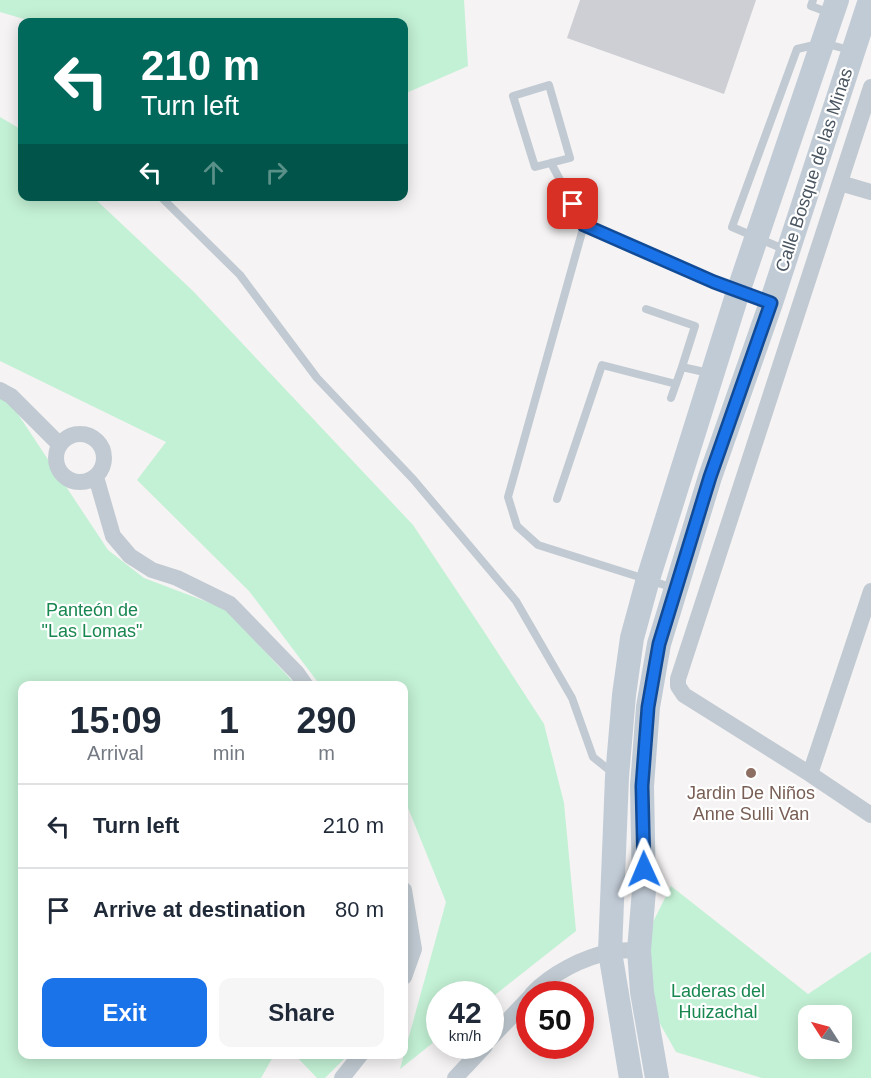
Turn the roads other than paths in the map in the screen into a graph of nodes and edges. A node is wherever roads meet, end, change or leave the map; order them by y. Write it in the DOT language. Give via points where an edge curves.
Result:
graph roads {
  1 [pos="813,0"];
  2 [pos="870,0"];
  3 [pos="835,7"];
  4 [pos="823,44"];
  5 [pos="854,51"];
  6 [pos="871,87"];
  7 [pos="551,163"];
  8 [pos="840,183"];
  9 [pos="871,192"];
  10 [pos="165,201"];
  11 [pos="584,225"];
  12 [pos="756,237"];
  13 [pos="788,250"];
  14 [pos="738,291"];
  15 [pos="771,303"];
  16 [pos="646,309"];
  17 [pos="682,367"];
  18 [pos="713,373"];
  19 [pos="676,384"];
  20 [pos="0,390"];
  21 [pos="671,398"];
  22 [pos="59,444"];
  23 [pos="96,477"];
  24 [pos="557,499"];
  25 [pos="648,579"];
  26 [pos="675,588"];
  27 [pos="871,591"];
  28 [pos="303,681"];
  29 [pos="810,774"];
  30 [pos="617,777"];
  31 [pos="871,815"];
  32 [pos="408,914"];
  33 [pos="639,950"];
  34 [pos="610,952"];
  35 [pos="408,966"];
  36 [pos="545,981"];
  37 [pos="516,1012"];
  38 [pos="504,1024"];
  39 [pos="357,1059"];
  40 [pos="473,1059"];
  41 [pos="342,1078"];
  42 [pos="455,1078"];
  43 [pos="631,1078"];
  44 [pos="657,1078"];
  1 -- 3 [label="lane" via="811,6"];
  2 -- 5 [label="main road, Calle Bosque de las Minas"];
  3 -- 4 [label="main road, Calle Bosque de las Minas"];
  4 -- 5 [label="lane"];
  4 -- 12 [label="main road, Calle Bosque de las Minas"];
  5 -- 13 [label="main road, Calle Bosque de las Minas"];
  6 -- 8 [label="street"];
  7 -- 7 [label="lane" via="570,158 549,85 513,96 535,167"];
  7 -- 11 [label="lane"];
  8 -- 9 [label="street"];
  8 -- 29 [label="street" via="678,679 684,695"];
  10 -- 30 [label="lane" via="240,275 317,378 413,479 516,601 572,698 593,757"];
  11 -- 14 [label="lane"];
  11 -- 25 [label="lane" via="508,497 517,526 538,545"];
  12 -- 13 [label="lane"];
  12 -- 14 [label="main road, Calle Bosque de las Minas"];
  13 -- 15 [label="main road, Calle Bosque de las Minas"];
  14 -- 15 [label="lane"];
  14 -- 18 [label="main road, Calle Bosque de las Minas"];
  15 -- 26 [label="main road, Calle Bosque de las Minas"];
  16 -- 17 [label="lane" via="695,326"];
  17 -- 18 [label="lane"];
  17 -- 19 [label="lane"];
  18 -- 25 [label="main road, Calle Bosque de las Minas"];
  19 -- 21 [label="lane"];
  19 -- 24 [label="lane" via="602,365"];
  20 -- 22 [label="street" via="11,396"];
  22 -- 23 [label="street" via="56,467 66,479 81,483"];
  22 -- 23 [label="street" via="74,434 93,437 103,451 104,461"];
  23 -- 28 [label="street" via="113,536 130,556 152,570 230,604"];
  25 -- 26 [label="lane"];
  25 -- 30 [label="main road, Calle Bosque de las Minas" via="632,638"];
  26 -- 33 [label="main road, Calle Bosque de las Minas" via="659,644 648,707 642,786 645,890"];
  27 -- 29 [label="street"];
  29 -- 31 [label="street"];
  30 -- 34 [label="main road, Calle Bosque de las Minas"];
  32 -- 35 [label="street" via="414,949"];
  33 -- 34 [label="street"];
  33 -- 44 [label="main road, Calle Bosque de las Minas"];
  34 -- 36 [label="street"];
  34 -- 43 [label="main road, Calle Bosque de las Minas"];
  37 -- 38 [label="street"];
  39 -- 41 [label="street"];
  40 -- 42 [label="street"];
}
